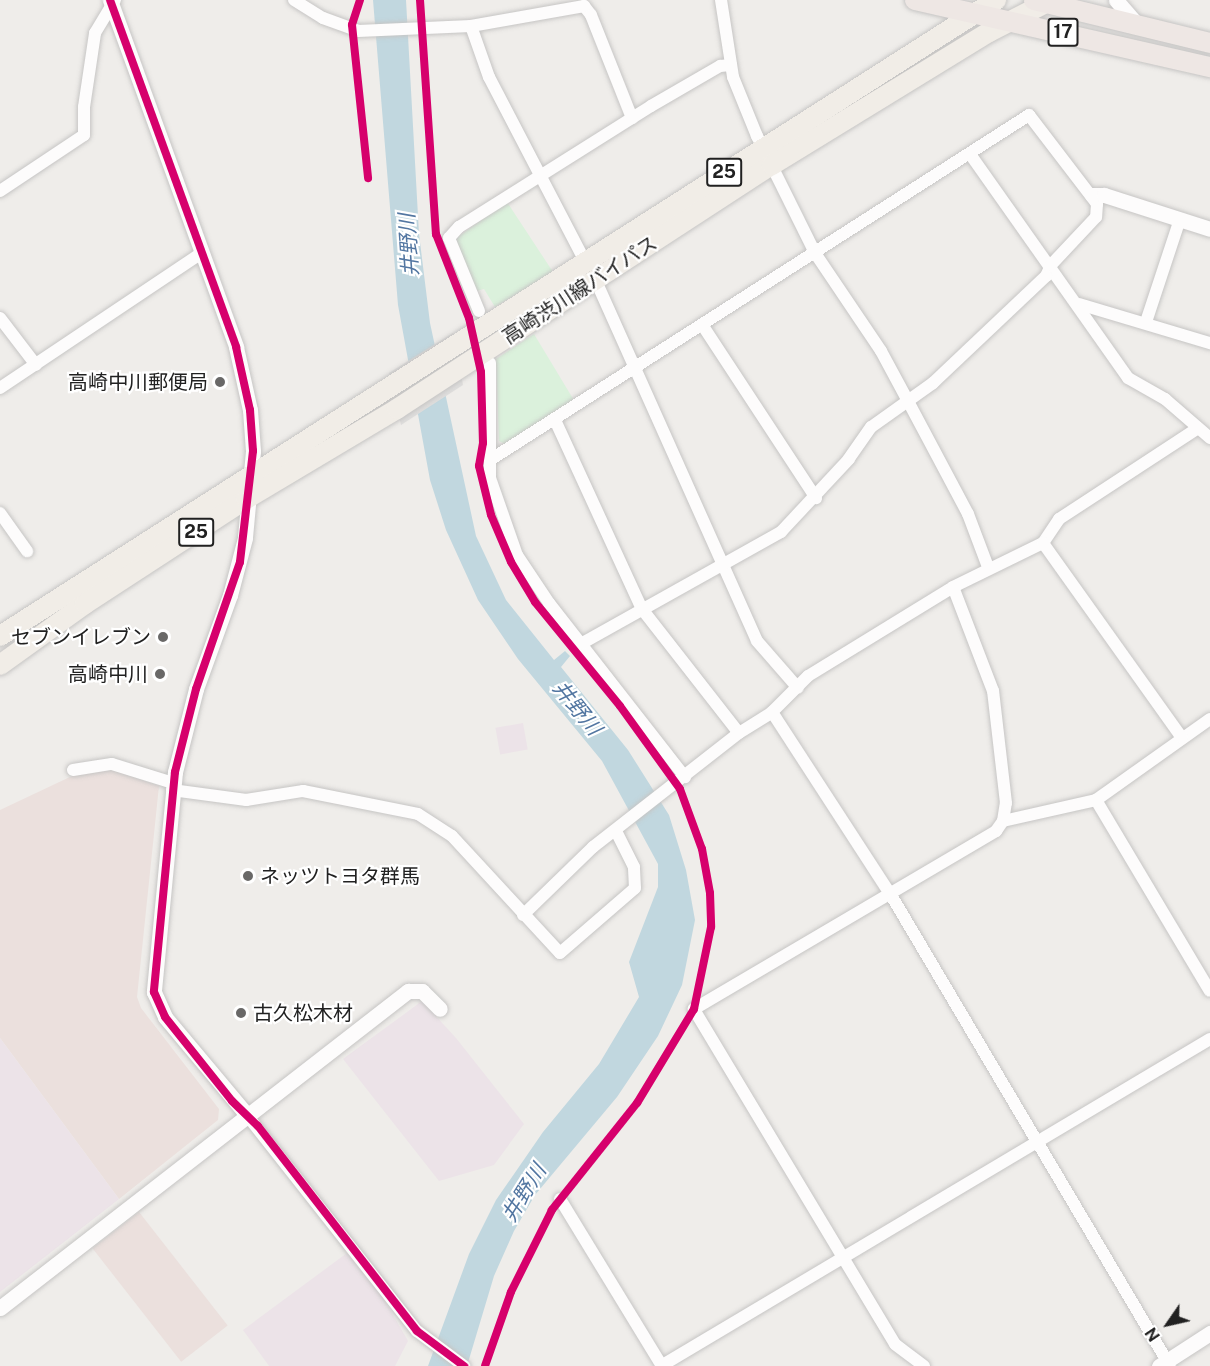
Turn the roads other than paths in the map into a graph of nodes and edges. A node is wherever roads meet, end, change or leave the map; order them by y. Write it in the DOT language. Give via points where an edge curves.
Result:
graph roads {
  1 [pos="294,0"];
  2 [pos="721,0"];
  3 [pos="996,0"];
  4 [pos="1116,0"];
  5 [pos="1045,1"];
  6 [pos="112,2"];
  7 [pos="921,2"];
  8 [pos="588,3"];
  9 [pos="973,12"];
  10 [pos="1011,20"];
  11 [pos="1138,24"];
  12 [pos="471,27"];
  13 [pos="937,36"];
  14 [pos="1210,43"];
  15 [pos="731,64"];
  16 [pos="1210,67"];
  17 [pos="632,118"];
  18 [pos="763,146"];
  19 [pos="970,154"];
  20 [pos="772,165"];
  21 [pos="540,176"];
  22 [pos="0,191"];
  23 [pos="1092,195"];
  24 [pos="1180,219"];
  25 [pos="1210,229"];
  26 [pos="202,253"];
  27 [pos="815,253"];
  28 [pos="1051,265"];
  29 [pos="591,273"];
  30 [pos="1079,304"];
  31 [pos="479,311"];
  32 [pos="0,318"];
  33 [pos="1146,322"];
  34 [pos="703,326"];
  35 [pos="1210,343"];
  36 [pos="490,363"];
  37 [pos="36,365"];
  38 [pos="635,368"];
  39 [pos="0,388"];
  40 [pos="909,403"];
  41 [pos="555,420"];
  42 [pos="1198,428"];
  43 [pos="1210,438"];
  44 [pos="490,460"];
  45 [pos="250,475"];
  46 [pos="816,498"];
  47 [pos="246,499"];
  48 [pos="0,513"];
  49 [pos="1043,543"];
  50 [pos="27,551"];
  51 [pos="723,565"];
  52 [pos="988,567"];
  53 [pos="953,587"];
  54 [pos="642,609"];
  55 [pos="0,636"];
  56 [pos="582,643"];
  57 [pos="0,665"];
  58 [pos="798,688"];
  59 [pos="772,712"];
  60 [pos="1210,719"];
  61 [pos="739,733"];
  62 [pos="1182,738"];
  63 [pos="73,770"];
  64 [pos="685,777"];
  65 [pos="172,787"];
  66 [pos="1096,800"];
  67 [pos="1003,821"];
  68 [pos="621,827"];
  69 [pos="891,895"];
  70 [pos="524,915"];
  71 [pos="1210,991"];
  72 [pos="440,1009"];
  73 [pos="1210,1039"];
  74 [pos="246,1114"];
  75 [pos="1036,1142"];
  76 [pos="560,1199"];
  77 [pos="843,1257"];
  78 [pos="0,1308"];
  79 [pos="1210,1334"];
  80 [pos="1165,1364"];
  81 [pos="464,1366"];
  82 [pos="662,1366"];
  83 [pos="924,1366"];
  1 -- 12 [label="street" via="323,18 358,31"];
  2 -- 15 [label="street"];
  3 -- 9 [label="main road, 高崎渋川線バイパス / 25"];
  4 -- 11 [label="street"];
  5 -- 10 [label="main road, 高崎渋川線バイパス / 25"];
  5 -- 11 [label="highway, 17"];
  6 -- 22 [label="street" via="95,33 84,106 84,135"];
  6 -- 26 [label="street"];
  7 -- 9 [label="highway, 17"];
  7 -- 13 [label="main road" via="939,23"];
  8 -- 12 [label="street"];
  8 -- 17 [label="street"];
  9 -- 10 [label="highway, 17"];
  9 -- 13 [label="main road, 高崎渋川線バイパス / 25"];
  10 -- 16 [label="highway, 17"];
  10 -- 20 [label="main road, 高崎渋川線バイパス / 25"];
  11 -- 14 [label="highway, 17"];
  12 -- 21 [label="street" via="489,77"];
  13 -- 18 [label="main road, 高崎渋川線バイパス / 25"];
  15 -- 17 [label="street" via="720,66"];
  15 -- 18 [label="street" via="740,97"];
  17 -- 21 [label="street"];
  18 -- 20 [label="street"];
  18 -- 29 [label="main road, 高崎渋川線バイパス / 25"];
  19 -- 23 [label="street" via="1029,115"];
  19 -- 27 [label="street"];
  19 -- 28 [label="street"];
  20 -- 27 [label="street"];
  20 -- 29 [label="main road, 高崎渋川線バイパス / 25"];
  21 -- 29 [label="street"];
  21 -- 31 [label="street" via="459,227 449,238"];
  23 -- 24 [label="street" via="1104,195"];
  23 -- 28 [label="street" via="1097,204 1096,217"];
  24 -- 25 [label="street"];
  24 -- 33 [label="street"];
  26 -- 37 [label="street"];
  26 -- 45 [label="street" via="242,371 253,440"];
  27 -- 34 [label="street"];
  27 -- 40 [label="street" via="881,351"];
  28 -- 30 [label="street"];
  28 -- 40 [label="street" via="1046,276"];
  29 -- 38 [label="street"];
  29 -- 45 [label="main road, 高崎渋川線バイパス / 25" via="455,347"];
  29 -- 47 [label="main road, 高崎渋川線バイパス / 25" via="397,409"];
  30 -- 33 [label="street"];
  30 -- 42 [label="street" via="1128,378 1165,399"];
  32 -- 37 [label="street"];
  33 -- 35 [label="street"];
  34 -- 38 [label="street"];
  34 -- 46 [label="street"];
  36 -- 44 [label="street"];
  37 -- 39 [label="street"];
  38 -- 41 [label="street"];
  38 -- 51 [label="street"];
  40 -- 46 [label="street" via="871,427"];
  40 -- 52 [label="street" via="968,514"];
  41 -- 44 [label="street"];
  41 -- 54 [label="street"];
  42 -- 43 [label="street"];
  42 -- 49 [label="street" via="1059,519"];
  44 -- 56 [label="street" via="490,478 518,555 549,603"];
  45 -- 47 [label="street"];
  45 -- 55 [label="main road, 高崎渋川線バイパス / 25"];
  46 -- 51 [label="street" via="781,532"];
  47 -- 57 [label="main road, 高崎渋川線バイパス / 25" via="85,604"];
  47 -- 65 [label="street" via="240,562 196,689"];
  48 -- 50 [label="street"];
  49 -- 52 [label="street"];
  49 -- 62 [label="street"];
  51 -- 54 [label="street"];
  51 -- 58 [label="street" via="757,641"];
  52 -- 53 [label="street"];
  53 -- 58 [label="street" via="808,676"];
  53 -- 67 [label="street" via="993,691 1006,803"];
  54 -- 56 [label="street"];
  54 -- 61 [label="street"];
  56 -- 64 [label="street"];
  58 -- 59 [label="street"];
  59 -- 61 [label="street"];
  59 -- 69 [label="street"];
  60 -- 62 [label="street"];
  61 -- 64 [label="street"];
  62 -- 66 [label="street"];
  63 -- 65 [label="street" via="112,764"];
  64 -- 68 [label="street"];
  65 -- 70 [label="street" via="246,800 303,790 418,814 452,836"];
  65 -- 74 [label="street" via="154,992 165,1017"];
  66 -- 67 [label="street"];
  66 -- 71 [label="street"];
  67 -- 69 [label="street" via="996,831"];
  68 -- 70 [label="street" via="593,847"];
  68 -- 70 [label="street" via="634,867 635,888 560,953"];
  69 -- 75 [label="street"];
  69 -- 77 [label="street" via="694,1009"];
  72 -- 74 [label="street" via="422,992 408,991"];
  73 -- 75 [label="street"];
  74 -- 78 [label="street"];
  74 -- 81 [label="street" via="417,1332"];
  75 -- 77 [label="street"];
  75 -- 80 [label="street"];
  76 -- 82 [label="street"];
  77 -- 82 [label="street"];
  77 -- 83 [label="street" via="900,1350"];
  79 -- 80 [label="street"];
}
